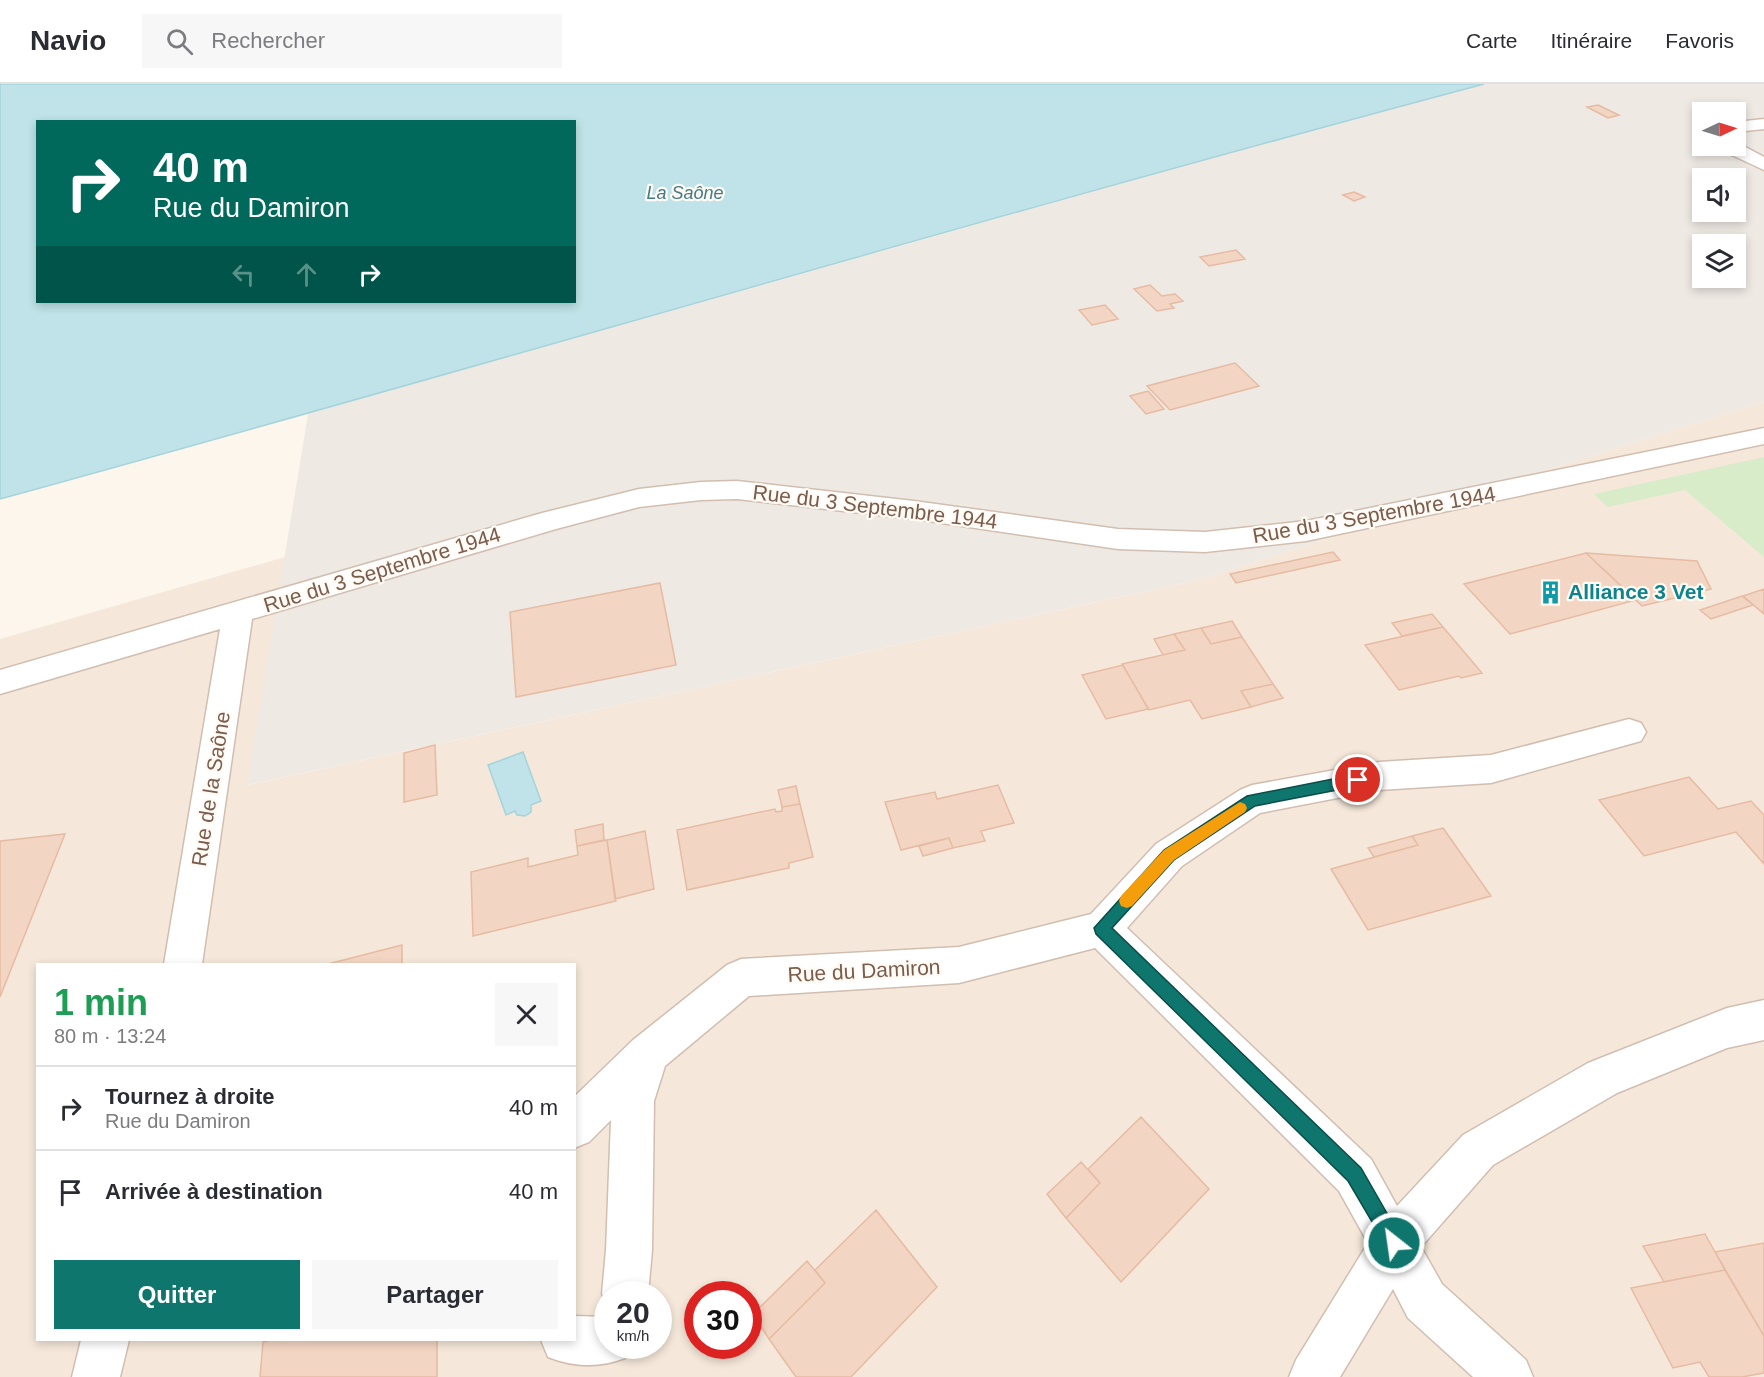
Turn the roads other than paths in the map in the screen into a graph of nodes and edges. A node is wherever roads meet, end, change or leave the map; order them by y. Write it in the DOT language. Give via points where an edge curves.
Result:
graph roads {
  1 [pos="1764,124"];
  2 [pos="1746,126"];
  3 [pos="1746,155"];
  4 [pos="1764,164"];
  5 [pos="1764,436"];
  6 [pos="238,612"];
  7 [pos="0,682"];
  8 [pos="1629,732"];
  9 [pos="1102,928"];
  10 [pos="183,963"];
  11 [pos="1764,1020"];
  12 [pos="647,1054"];
  13 [pos="576,1125"];
  14 [pos="1394,1243"];
  15 [pos="625,1281"];
  16 [pos="576,1340"];
  17 [pos="105,1341"];
  18 [pos="594,1341"];
  19 [pos="96,1377"];
  20 [pos="1313,1377"];
  21 [pos="1509,1377"];
  1 -- 2 [label="street"];
  3 -- 4 [label="street"];
  5 -- 6 [label="street, Rue du 3 Septembre 1944" via="1306,531 1205,542 1109,538 779,494 737,490 687,492 625,501 552,520"];
  6 -- 7 [label="street, Rue du 3 Septembre 1944"];
  6 -- 10 [label="street, Rue de la Saône"];
  8 -- 9 [label="street" via="1491,769 1379,776 1252,800 1169,855"];
  9 -- 12 [label="street, Rue du Damiron" via="959,965 741,978"];
  9 -- 14 [label="street" via="1355,1175"];
  11 -- 14 [label="street" via="1727,1028 1604,1078 1478,1150"];
  12 -- 13 [label="street, Rue du Damiron"];
  12 -- 15 [label="street" via="633,1101"];
  14 -- 20 [label="street"];
  14 -- 21 [label="street" via="1425,1302"];
  16 -- 18 [label="street"];
  17 -- 19 [label="street"];
}
